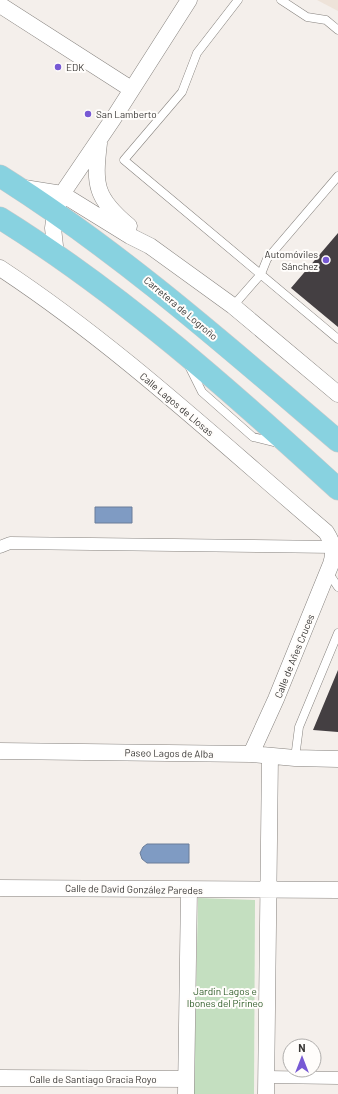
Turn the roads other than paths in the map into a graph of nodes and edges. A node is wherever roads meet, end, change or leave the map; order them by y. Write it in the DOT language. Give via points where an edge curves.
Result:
graph roads {
  1 [pos="189,0"];
  2 [pos="238,0"];
  3 [pos="281,0"];
  4 [pos="0,4"];
  5 [pos="338,30"];
  6 [pos="131,89"];
  7 [pos="99,139"];
  8 [pos="338,176"];
  9 [pos="8,181"];
  10 [pos="58,203"];
  11 [pos="0,218"];
  12 [pos="150,246"];
  13 [pos="56,255"];
  14 [pos="0,268"];
  15 [pos="261,274"];
  16 [pos="233,306"];
  17 [pos="338,339"];
  18 [pos="336,387"];
  19 [pos="338,441"];
  20 [pos="338,489"];
  21 [pos="0,547"];
  22 [pos="334,552"];
  23 [pos="328,572"];
  24 [pos="338,587"];
  25 [pos="338,633"];
  26 [pos="0,751"];
  27 [pos="251,754"];
  28 [pos="270,756"];
  29 [pos="295,758"];
  30 [pos="338,759"];
  31 [pos="0,888"];
  32 [pos="189,890"];
  33 [pos="267,890"];
  34 [pos="338,890"];
  35 [pos="266,1077"];
  36 [pos="0,1078"];
  37 [pos="338,1078"];
  38 [pos="186,1087"];
  39 [pos="266,1094"];
  1 -- 6 [label="street"];
  2 -- 15 [label="lane" via="197,53 182,92 124,160"];
  3 -- 5 [label="lane" via="307,17 326,20"];
  4 -- 6 [label="street"];
  6 -- 7 [label="street"];
  7 -- 10 [label="street"];
  7 -- 12 [label="street" via="97,173 102,196 112,212"];
  8 -- 15 [label="lane" via="267,259"];
  9 -- 10 [label="highway, Carretera de Logroño"];
  10 -- 12 [label="street, Carretera de Logroño"];
  10 -- 13 [label="street" via="53,228"];
  10 -- 19 [label="highway, Carretera de Logroño" via="106,248 179,306"];
  11 -- 13 [label="highway"];
  12 -- 16 [label="street, Carretera de Logroño"];
  13 -- 20 [label="highway" via="183,353"];
  14 -- 22 [label="street, Calle Lagos de Llosas" via="57,307 142,375 326,532"];
  15 -- 16 [label="lane"];
  15 -- 17 [label="lane"];
  16 -- 18 [label="street, Carretera de Logroño"];
  21 -- 22 [label="street" via="10,543"];
  22 -- 23 [label="street, Calle de Añes Cruces"];
  23 -- 24 [label="lane"];
  23 -- 27 [label="street, Calle de Añes Cruces"];
  25 -- 29 [label="lane" via="299,727"];
  26 -- 27 [label="street, Paseo Lagos de Alba"];
  27 -- 28 [label="street, Paseo Lagos de Alba"];
  28 -- 29 [label="street, Paseo Lagos de Alba"];
  28 -- 33 [label="street"];
  29 -- 30 [label="street, Paseo Lagos de Alba"];
  31 -- 32 [label="street, Calle de David González Paredes"];
  32 -- 33 [label="street, Calle de David González Paredes"];
  32 -- 38 [label="street"];
  33 -- 34 [label="street, Calle de David González Paredes"];
  33 -- 35 [label="street"];
  35 -- 37 [label="street"];
  35 -- 39 [label="street"];
  36 -- 38 [label="street, Calle de Santiago Gracia Royo"];
}
